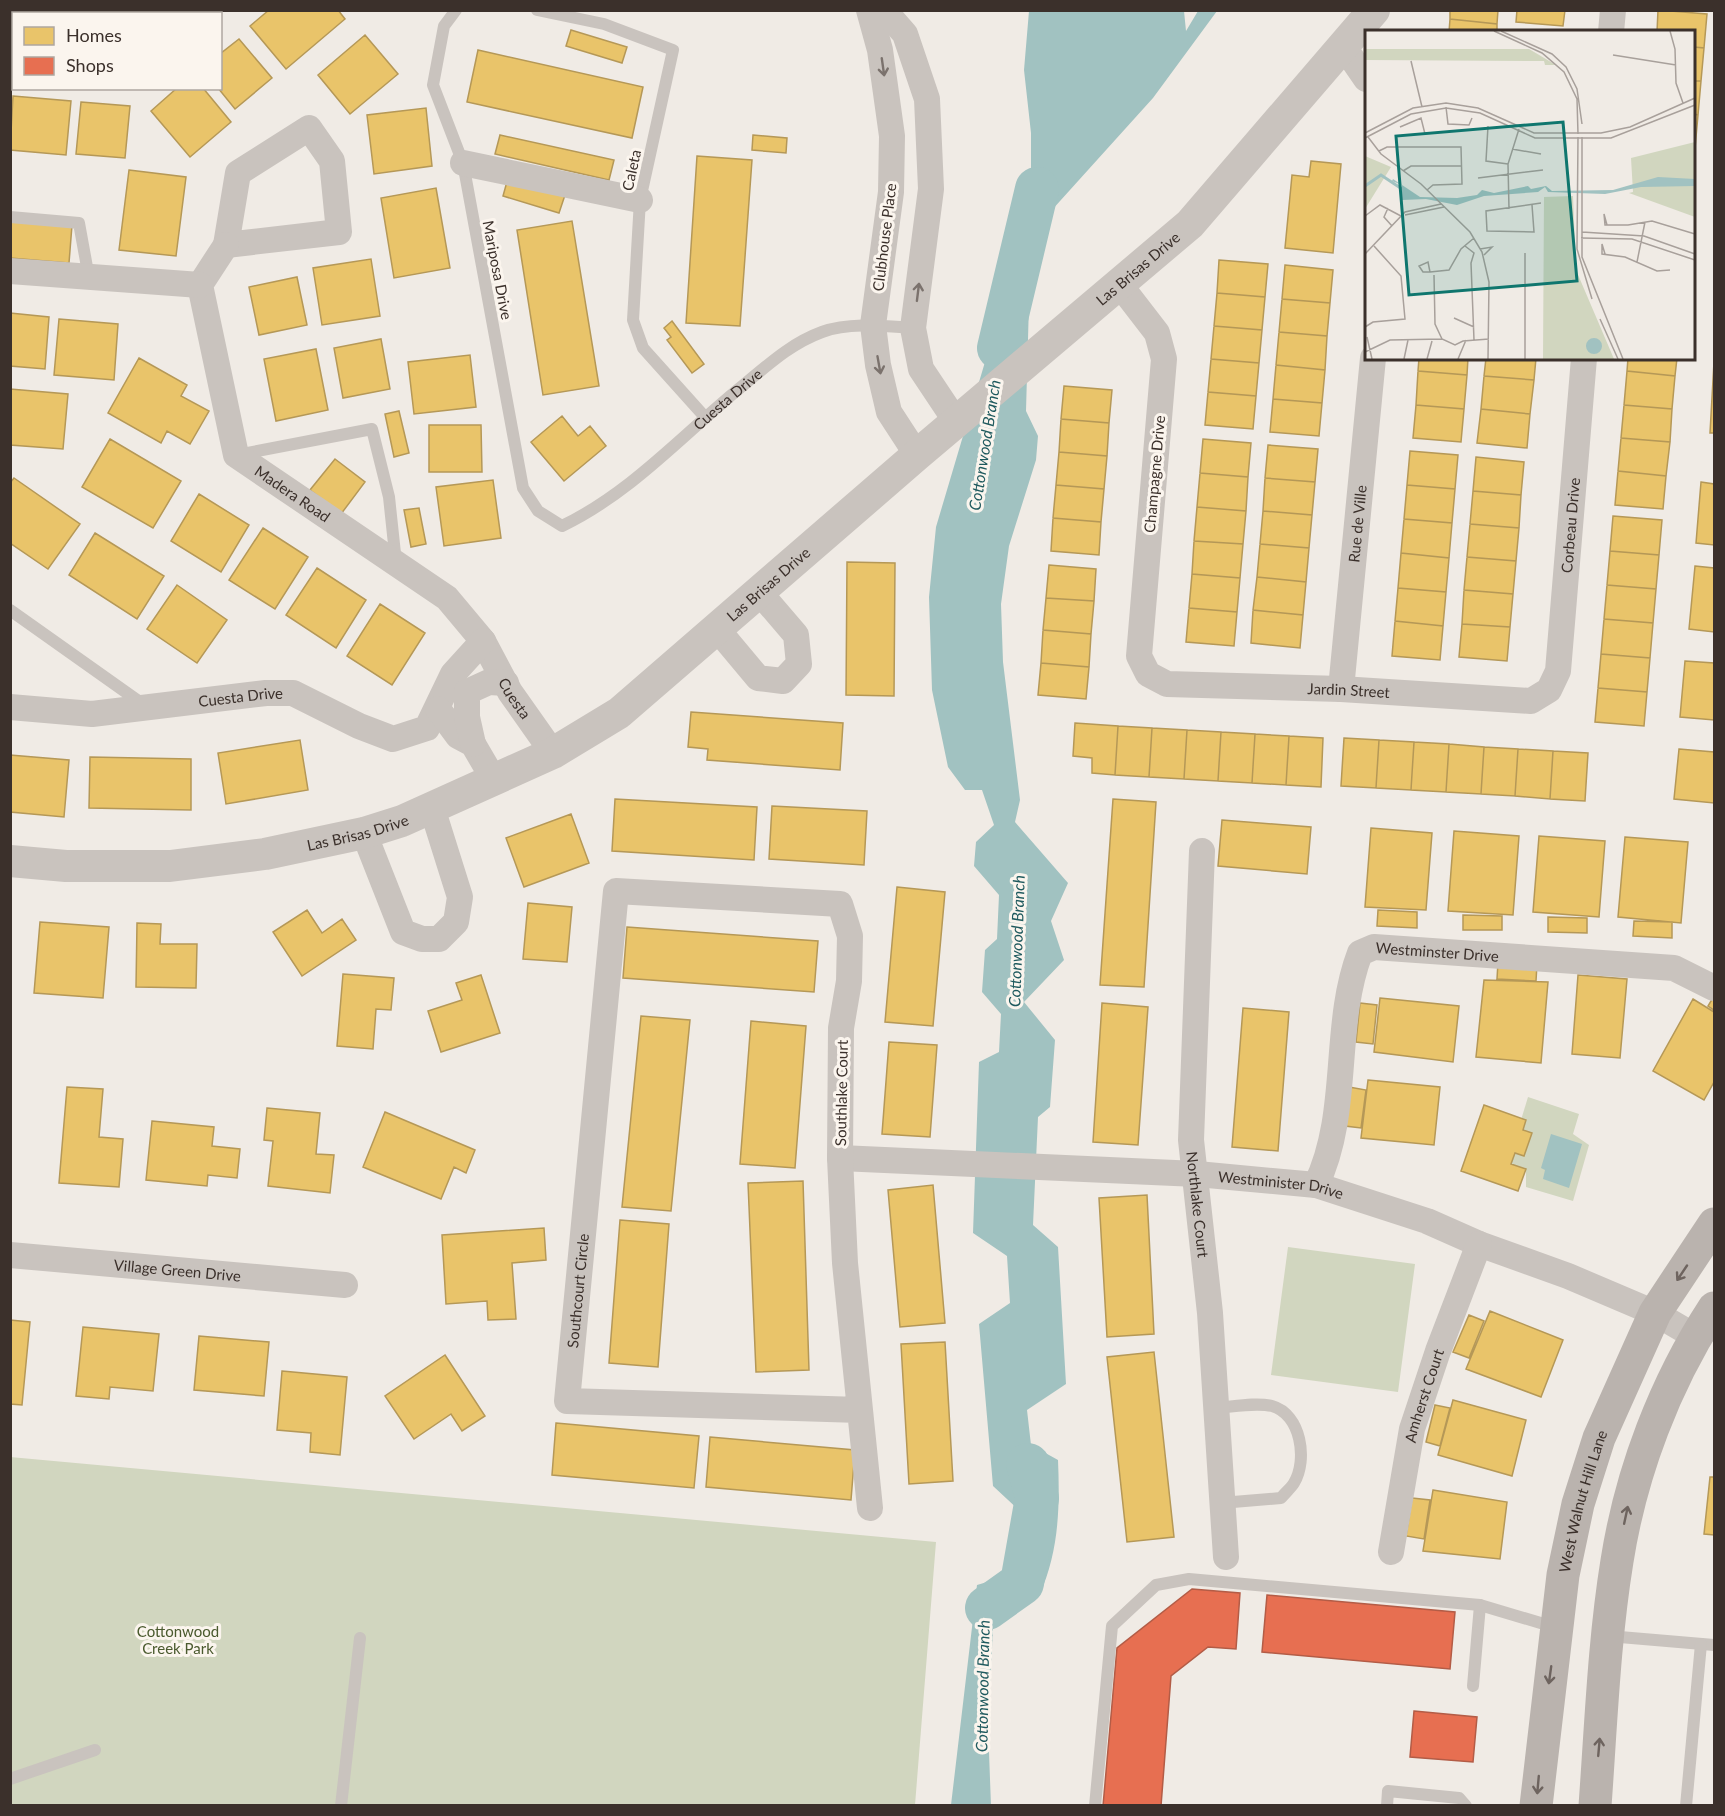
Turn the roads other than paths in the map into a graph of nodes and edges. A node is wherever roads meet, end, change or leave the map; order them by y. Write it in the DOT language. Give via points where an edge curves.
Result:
graph roads {
  1 [pos="456,10"];
  2 [pos="537,10"];
  3 [pos="869,10"];
  4 [pos="884,10"];
  5 [pos="1374,10"];
  6 [pos="1613,10"];
  7 [pos="1611,30"];
  8 [pos="1344,47"];
  9 [pos="1365,78"];
  10 [pos="463,163"];
  11 [pos="640,200"];
  12 [pos="10,217"];
  13 [pos="226,245"];
  14 [pos="10,271"];
  15 [pos="89,278"];
  16 [pos="200,285"];
  17 [pos="1120,285"];
  18 [pos="873,325"];
  19 [pos="913,328"];
  20 [pos="1373,360"];
  21 [pos="1584,360"];
  22 [pos="704,416"];
  23 [pos="957,423"];
  24 [pos="236,455"];
  25 [pos="916,455"];
  26 [pos="562,526"];
  27 [pos="396,564"];
  28 [pos="760,593"];
  29 [pos="10,610"];
  30 [pos="717,630"];
  31 [pos="483,641"];
  32 [pos="1148,674"];
  33 [pos="506,683"];
  34 [pos="1341,689"];
  35 [pos="1549,690"];
  36 [pos="10,707"];
  37 [pos="148,707"];
  38 [pos="438,709"];
  39 [pos="473,744"];
  40 [pos="553,753"];
  41 [pos="494,780"];
  42 [pos="432,808"];
  43 [pos="364,833"];
  44 [pos="1202,851"];
  45 [pos="10,861"];
  46 [pos="616,891"];
  47 [pos="1714,987"];
  48 [pos="840,1158"];
  49 [pos="1197,1174"];
  50 [pos="1316,1185"];
  51 [pos="1714,1224"];
  52 [pos="1479,1244"];
  53 [pos="10,1255"];
  54 [pos="345,1285"];
  55 [pos="1714,1308"];
  56 [pos="1655,1313"];
  57 [pos="1696,1337"];
  58 [pos="1215,1408"];
  59 [pos="860,1410"];
  60 [pos="1221,1503"];
  61 [pos="870,1508"];
  62 [pos="1391,1552"];
  63 [pos="1226,1557"];
  64 [pos="1480,1605"];
  65 [pos="1557,1628"];
  66 [pos="1608,1635"];
  67 [pos="360,1638"];
  68 [pos="1701,1644"];
  69 [pos="1714,1645"];
  70 [pos="1473,1686"];
  71 [pos="94,1750"];
  72 [pos="10,1779"];
  73 [pos="341,1806"];
  74 [pos="1095,1806"];
  75 [pos="1387,1806"];
  76 [pos="1466,1806"];
  77 [pos="1536,1806"];
  78 [pos="1595,1806"];
  79 [pos="1686,1806"];
  1 -- 10 [label="lane, Mariposa Drive" via="444,26 433,85"];
  2 -- 11 [label="lane, Caleta" via="604,24 673,50"];
  3 -- 18 [label="street, Clubhouse Place, one-way" via="880,50 892,136 891,192"];
  19 -- 4 [label="street, one-way" via="931,189 927,99 904,34"];
  5 -- 8 [label="street, Las Brisas Drive"];
  6 -- 7 [label="street"];
  8 -- 9 [label="street"];
  8 -- 17 [label="street, Las Brisas Drive" via="1190,224"];
  10 -- 11 [label="street"];
  10 -- 26 [label="lane, Mariposa Drive" via="524,488 538,511"];
  11 -- 22 [label="lane, Caleta" via="633,320 643,348"];
  12 -- 15 [label="lane" via="79,223"];
  13 -- 13 [label="street" via="339,232 332,161 309,128 238,173"];
  13 -- 16 [label="street"];
  14 -- 15 [label="street"];
  15 -- 16 [label="street"];
  16 -- 24 [label="street"];
  17 -- 23 [label="street, Las Brisas Drive"];
  17 -- 32 [label="street, Champagne Drive" via="1157,333 1164,359 1139,656"];
  18 -- 19 [label="lane, Cuesta Drive"];
  18 -- 22 [label="lane, Cuesta Drive" via="824,331 790,347"];
  18 -- 25 [label="street, Clubhouse Place, one-way" via="888,412"];
  19 -- 23 [label="street" via="921,369"];
  20 -- 34 [label="street, Rue de Ville"];
  21 -- 35 [label="street, Corbeau Drive" via="1558,671"];
  22 -- 26 [label="lane, Cuesta Drive" via="653,466 589,513"];
  23 -- 25 [label="street, Las Brisas Drive"];
  24 -- 27 [label="street, Madera Road"];
  24 -- 27 [label="lane" via="372,429 389,496"];
  25 -- 28 [label="street, Las Brisas Drive"];
  27 -- 31 [label="street, Madera Road" via="447,598"];
  28 -- 30 [label="street, Las Brisas Drive"];
  28 -- 30 [label="street" via="796,635 799,664 783,681 758,678"];
  29 -- 37 [label="lane"];
  30 -- 40 [label="street, Las Brisas Drive" via="619,713"];
  31 -- 33 [label="street, Cuesta"];
  31 -- 38 [label="street, Cuesta Drive" via="453,674"];
  32 -- 34 [label="street, Jardin Street" via="1167,684"];
  33 -- 39 [label="street" via="489,682 467,692"];
  33 -- 40 [label="street, Cuesta"];
  34 -- 35 [label="street, Jardin Street" via="1531,701"];
  36 -- 37 [label="street, Cuesta Drive" via="92,714"];
  37 -- 38 [label="street, Cuesta Drive" via="293,693 359,726 393,738 427,728"];
  38 -- 39 [label="street" via="458,736"];
  39 -- 41 [label="street"];
  40 -- 41 [label="street, Las Brisas Drive"];
  41 -- 42 [label="street, Las Brisas Drive"];
  42 -- 43 [label="street, Las Brisas Drive"];
  42 -- 43 [label="street" via="460,897 456,922 439,939 422,939 403,932"];
  43 -- 45 [label="street, Las Brisas Drive" via="266,854 170,866 66,866"];
  44 -- 49 [label="street, Northlake Court" via="1191,1140"];
  46 -- 48 [label="street, Southlake Court" via="840,904 850,936 849,981 841,1028"];
  46 -- 59 [label="street, Southcourt Circle" via="567,1401"];
  47 -- 50 [label="street, Westminster Drive" via="1674,968 1374,947 1360,953 1351,976 1336,1111 1325,1167"];
  48 -- 49 [label="street, Westminister Drive"];
  48 -- 59 [label="street, Southlake Court" via="845,1263"];
  49 -- 50 [label="street, Westminister Drive"];
  49 -- 58 [label="street, Northlake Court"];
  50 -- 52 [label="street, Westminister Drive" via="1427,1221"];
  51 -- 56 [label="main road, West Walnut Hill Lane, one-way"];
  52 -- 56 [label="street, Westminister Drive"];
  52 -- 62 [label="street, Amherst Court" via="1412,1429"];
  53 -- 54 [label="street, Village Green Drive"];
  55 -- 57 [label="main road"];
  56 -- 57 [label="street, Westminister Drive"];
  56 -- 65 [label="main road, West Walnut Hill Lane" via="1599,1438 1581,1493 1563,1575"];
  66 -- 57 [label="main road, one-way" via="1617,1560 1631,1492 1654,1424"];
  58 -- 60 [label="street, Northlake Court"];
  58 -- 60 [label="lane" via="1273,1406 1290,1419 1300,1436 1295,1482 1281,1498"];
  59 -- 61 [label="street, Southlake Court"];
  60 -- 63 [label="street, Northlake Court"];
  64 -- 65 [label="lane"];
  64 -- 70 [label="lane"];
  64 -- 74 [label="lane" via="1189,1579 1156,1585 1112,1626"];
  65 -- 77 [label="main road, West Walnut Hill Lane, one-way"];
  66 -- 68 [label="lane"];
  78 -- 66 [label="main road, one-way"];
  67 -- 73 [label="lane"];
  68 -- 69 [label="lane"];
  68 -- 79 [label="lane"];
  71 -- 72 [label="lane"];
  75 -- 76 [label="lane" via="1388,1791 1459,1798"];
}
